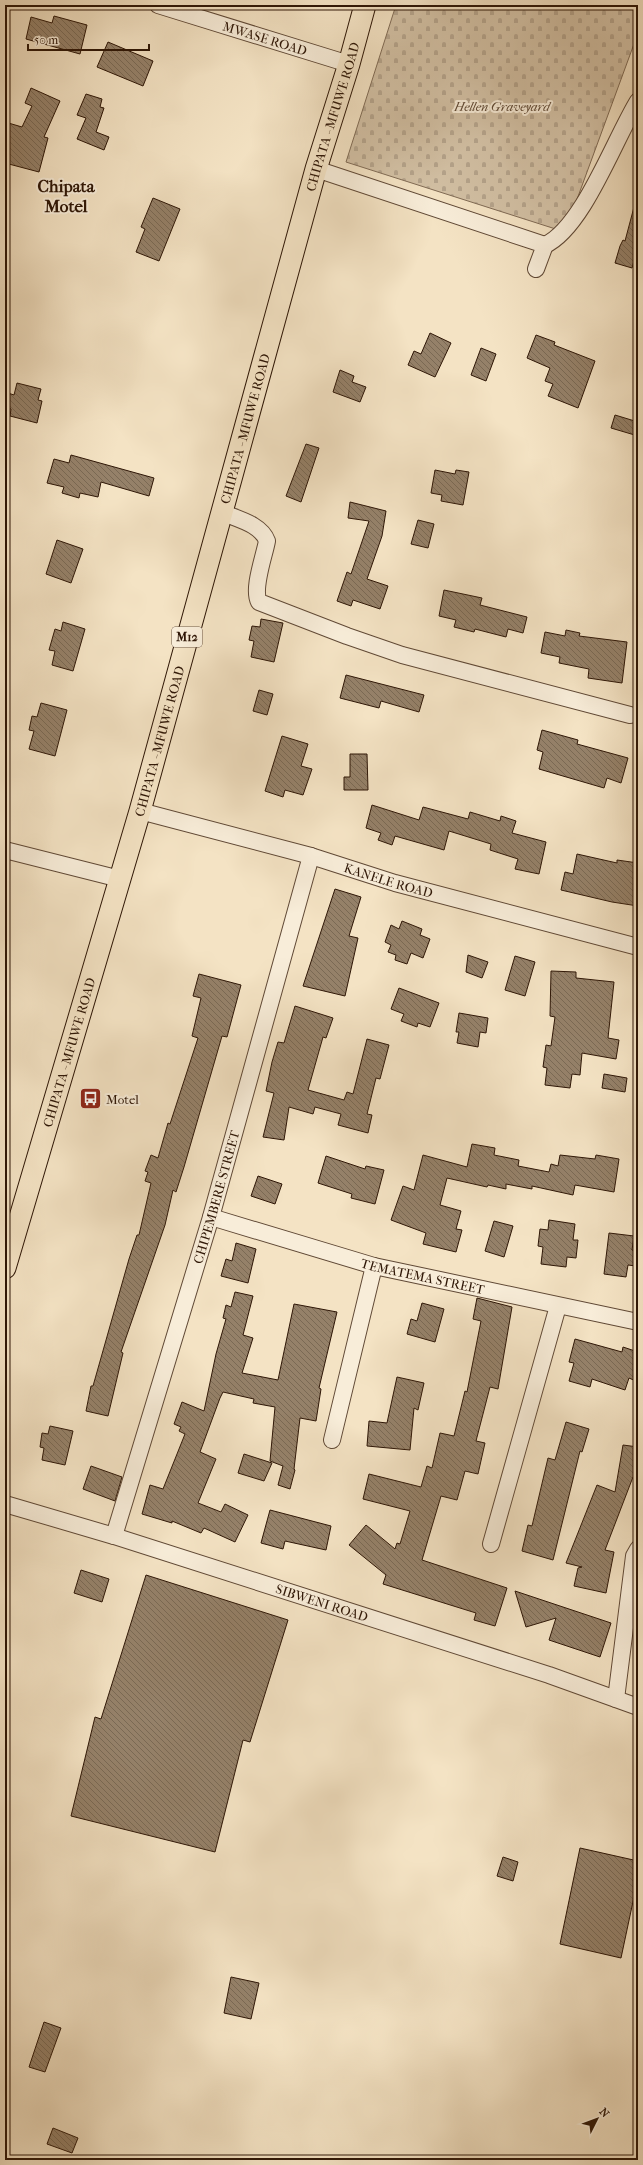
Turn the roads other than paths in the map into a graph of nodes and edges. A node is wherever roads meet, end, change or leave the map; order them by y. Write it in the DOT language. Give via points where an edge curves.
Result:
graph roads {
  1 [pos="158,5"];
  2 [pos="365,5"];
  3 [pos="349,64"];
  4 [pos="638,101"];
  5 [pos="316,169"];
  6 [pos="545,245"];
  7 [pos="536,269"];
  8 [pos="222,512"];
  9 [pos="630,715"];
  10 [pos="140,812"];
  11 [pos="5,850"];
  12 [pos="311,856"];
  13 [pos="120,880"];
  14 [pos="638,947"];
  15 [pos="211,1217"];
  16 [pos="374,1266"];
  17 [pos="5,1268"];
  18 [pos="558,1306"];
  19 [pos="638,1322"];
  20 [pos="332,1440"];
  21 [pos="5,1504"];
  22 [pos="114,1536"];
  23 [pos="491,1544"];
  24 [pos="638,1549"];
  25 [pos="616,1699"];
  26 [pos="638,1707"];
  1 -- 3 [label="street, MWASE ROAD"];
  2 -- 3 [label="main road, CHIPATA - MFUWE ROAD / M12"];
  3 -- 5 [label="main road, CHIPATA - MFUWE ROAD / M12"];
  4 -- 6 [label="street" via="582,207 565,232"];
  5 -- 6 [label="street"];
  5 -- 8 [label="main road, CHIPATA - MFUWE ROAD / M12"];
  6 -- 7 [label="street"];
  8 -- 9 [label="street" via="259,529 265,536 267,541 256,597 259,602 402,655"];
  8 -- 10 [label="main road, CHIPATA - MFUWE ROAD / M12"];
  10 -- 12 [label="street, KANELE ROAD"];
  10 -- 13 [label="main road, CHIPATA - MFUWE ROAD / M12"];
  11 -- 13 [label="street"];
  12 -- 14 [label="street, KANELE ROAD" via="395,883"];
  12 -- 15 [label="street, CHIPEMBERE STREET"];
  13 -- 17 [label="main road, CHIPATA - MFUWE ROAD / M12"];
  15 -- 16 [label="street, TEMATEMA STREET"];
  15 -- 22 [label="street, CHIPEMBERE STREET"];
  16 -- 18 [label="street, TEMATEMA STREET"];
  16 -- 20 [label="street"];
  18 -- 19 [label="street, TEMATEMA STREET"];
  18 -- 23 [label="street"];
  21 -- 22 [label="street, SIBWENI ROAD"];
  22 -- 25 [label="street, SIBWENI ROAD" via="549,1675"];
  24 -- 25 [label="street" via="634,1556"];
  25 -- 26 [label="street, SIBWENI ROAD"];
}
